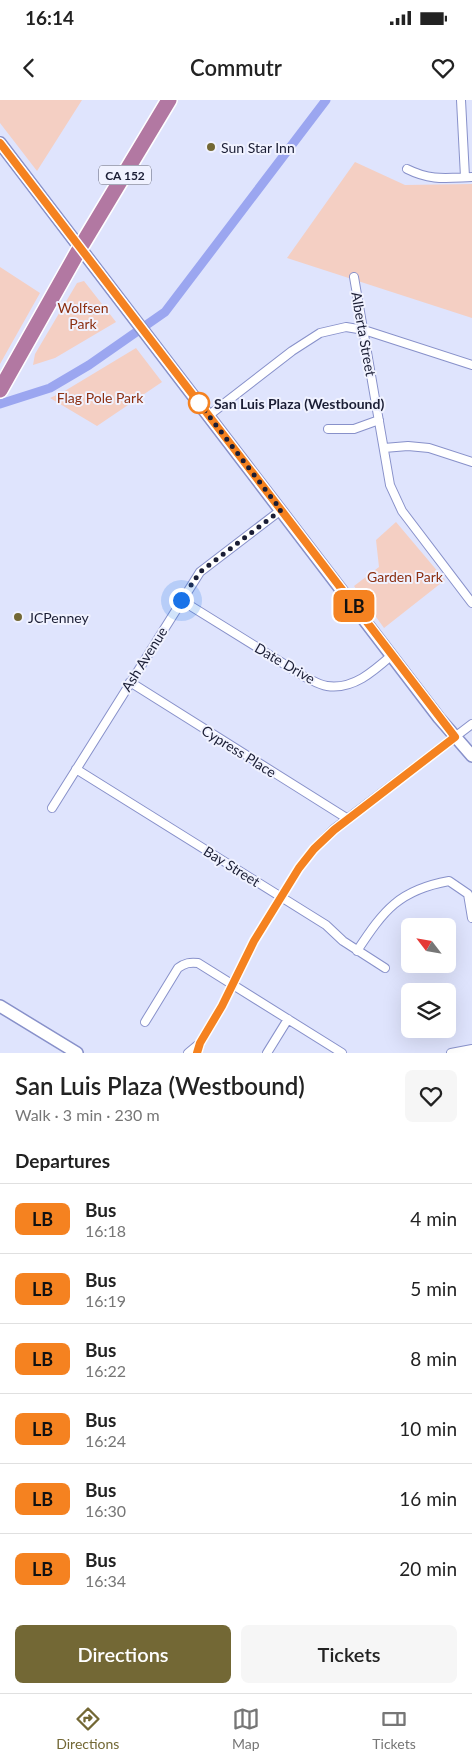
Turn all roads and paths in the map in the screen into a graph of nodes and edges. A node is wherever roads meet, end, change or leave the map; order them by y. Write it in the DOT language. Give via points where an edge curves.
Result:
graph roads {
  1 [pos="169,100"];
  2 [pos="461,100"];
  3 [pos="0,143"];
  4 [pos="407,169"];
  5 [pos="468,177"];
  6 [pos="80,248"];
  7 [pos="354,277"];
  8 [pos="364,330"];
  9 [pos="472,365"];
  10 [pos="0,390"];
  11 [pos="208,416"];
  12 [pos="379,420"];
  13 [pos="328,428"];
  14 [pos="384,448"];
  15 [pos="472,462"];
  16 [pos="281,510"];
  17 [pos="181,600"];
  18 [pos="472,603"];
  19 [pos="392,655"];
  20 [pos="130,682"];
  21 [pos="472,724"];
  22 [pos="455,737"];
  23 [pos="472,756"];
  24 [pos="76,769"];
  25 [pos="52,808"];
  26 [pos="348,819"];
  27 [pos="281,897"];
  28 [pos="472,918"];
  29 [pos="358,951"];
  30 [pos="385,968"];
  31 [pos="232,985"];
  32 [pos="0,1006"];
  33 [pos="288,1019"];
  34 [pos="145,1022"];
  35 [pos="200,1043"];
  36 [pos="472,1049"];
  37 [pos="76,1053"];
  38 [pos="188,1053"];
  39 [pos="197,1053"];
  40 [pos="267,1053"];
  41 [pos="342,1053"];
  42 [pos="451,1053"];
  1 -- 6 [label="highway, CA 152"];
  2 -- 5 [label="street"];
  3 -- 6 [label="street"];
  4 -- 5 [label="street" via="431,178"];
  6 -- 10 [label="highway, CA 152"];
  6 -- 11 [label="street"];
  7 -- 8 [label="street, Alberta Street"];
  8 -- 9 [label="street"];
  8 -- 11 [label="street" via="346,327 320,333"];
  8 -- 12 [label="street, Alberta Street"];
  11 -- 16 [label="street"];
  12 -- 13 [label="street" via="354,429"];
  12 -- 14 [label="street, Alberta Street"];
  14 -- 15 [label="street" via="429,448"];
  14 -- 18 [label="street, Alberta Street" via="390,485 402,511"];
  16 -- 17 [label="street, Ash Avenue" via="200,572"];
  16 -- 19 [label="street"];
  17 -- 19 [label="street, Date Drive" via="305,677 325,686 347,684 369,675"];
  17 -- 20 [label="street, Ash Avenue"];
  19 -- 22 [label="street"];
  20 -- 24 [label="street, Ash Avenue"];
  20 -- 26 [label="street, Cypress Place"];
  21 -- 22 [label="street"];
  22 -- 23 [label="street"];
  22 -- 26 [label="street"];
  24 -- 25 [label="street, Ash Avenue"];
  24 -- 27 [label="street, Bay Street"];
  26 -- 27 [label="street" via="314,849"];
  27 -- 29 [label="street, Bay Street" via="326,925"];
  27 -- 31 [label="street"];
  28 -- 29 [label="street" via="468,894 449,881 420,888 396,901 374,925"];
  29 -- 30 [label="street, Bay Street"];
  31 -- 33 [label="street"];
  31 -- 34 [label="street" via="198,963 187,963 178,968"];
  31 -- 35 [label="street"];
  32 -- 37 [label="street"];
  33 -- 40 [label="street"];
  33 -- 41 [label="street"];
  35 -- 38 [label="street"];
  35 -- 39 [label="street"];
  36 -- 42 [label="street"];
}
